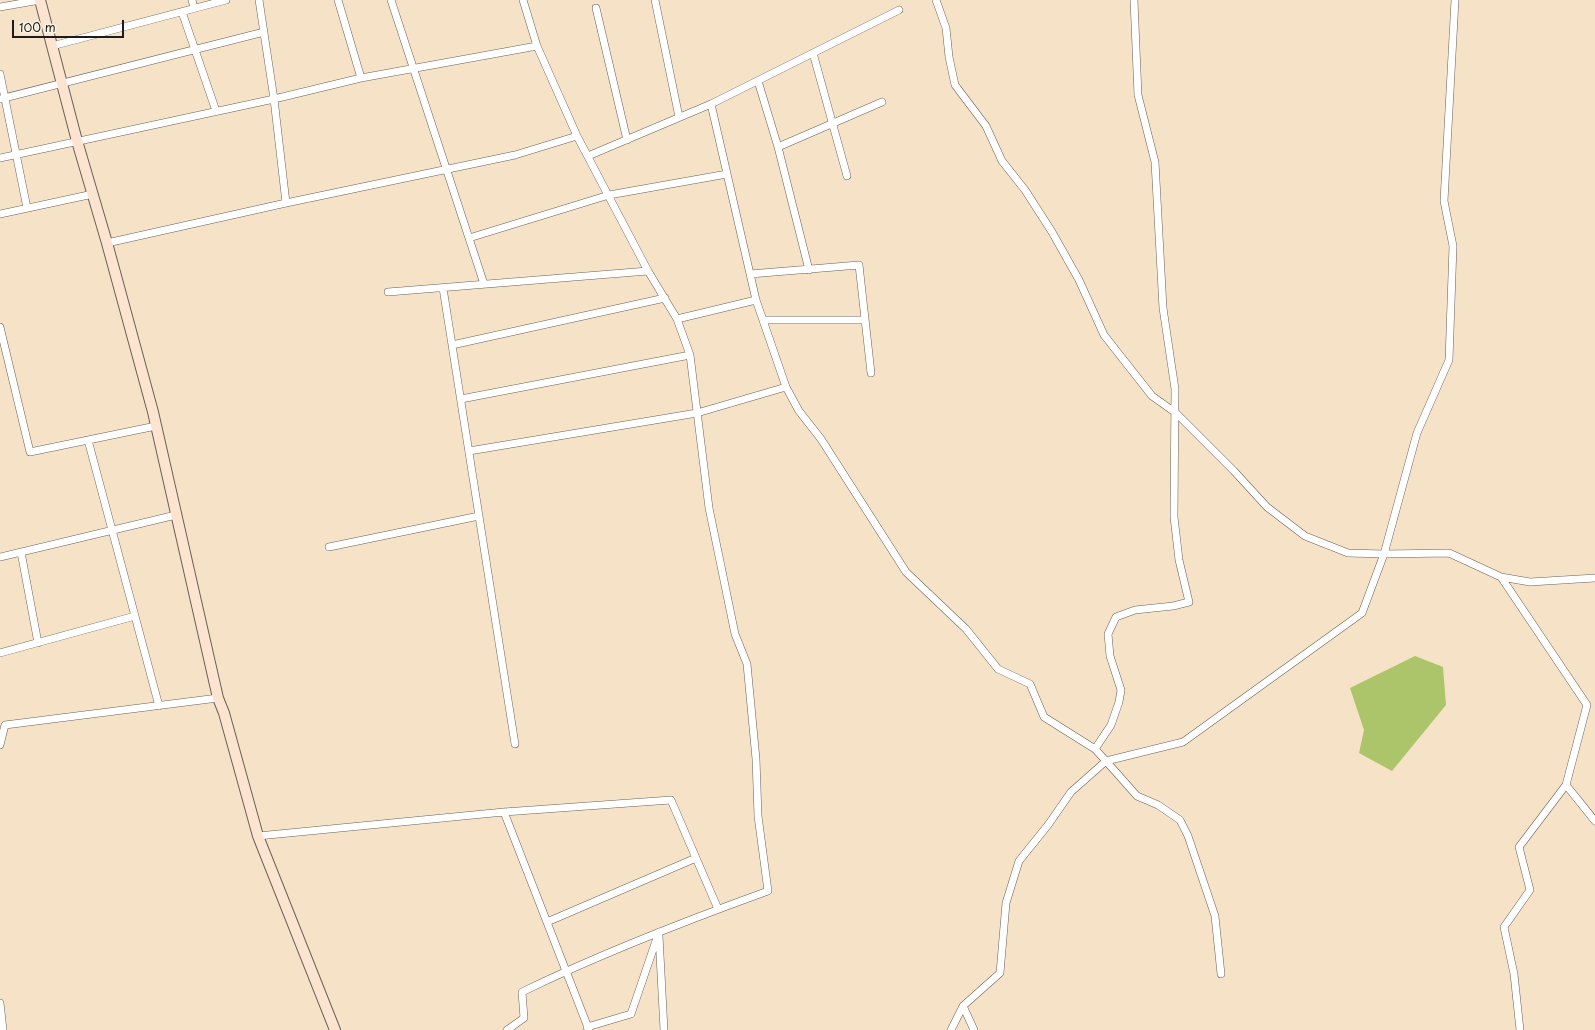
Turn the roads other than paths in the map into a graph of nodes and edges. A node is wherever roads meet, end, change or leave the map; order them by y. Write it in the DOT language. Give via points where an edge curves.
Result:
graph roads {
  1 [pos="40,0"];
  2 [pos="192,0"];
  3 [pos="226,0"];
  4 [pos="259,0"];
  5 [pos="338,0"];
  6 [pos="390,0"];
  7 [pos="523,0"];
  8 [pos="655,0"];
  9 [pos="936,0"];
  10 [pos="1134,0"];
  11 [pos="1455,0"];
  12 [pos="0,7"];
  13 [pos="194,8"];
  14 [pos="596,8"];
  15 [pos="899,10"];
  16 [pos="182,12"];
  17 [pos="264,32"];
  18 [pos="52,46"];
  19 [pos="537,46"];
  20 [pos="195,49"];
  21 [pos="813,53"];
  22 [pos="413,69"];
  23 [pos="0,74"];
  24 [pos="361,78"];
  25 [pos="758,81"];
  26 [pos="62,83"];
  27 [pos="2,98"];
  28 [pos="274,99"];
  29 [pos="882,102"];
  30 [pos="711,104"];
  31 [pos="216,110"];
  32 [pos="679,117"];
  33 [pos="832,124"];
  34 [pos="577,136"];
  35 [pos="627,140"];
  36 [pos="77,141"];
  37 [pos="778,147"];
  38 [pos="16,154"];
  39 [pos="588,156"];
  40 [pos="0,158"];
  41 [pos="446,169"];
  42 [pos="727,174"];
  43 [pos="847,176"];
  44 [pos="93,194"];
  45 [pos="609,195"];
  46 [pos="286,203"];
  47 [pos="27,208"];
  48 [pos="0,214"];
  49 [pos="469,238"];
  50 [pos="107,244"];
  51 [pos="809,270"];
  52 [pos="648,271"];
  53 [pos="750,274"];
  54 [pos="484,284"];
  55 [pos="443,288"];
  56 [pos="388,292"];
  57 [pos="665,298"];
  58 [pos="756,300"];
  59 [pos="677,319"];
  60 [pos="763,320"];
  61 [pos="865,320"];
  62 [pos="0,327"];
  63 [pos="452,345"];
  64 [pos="690,356"];
  65 [pos="871,373"];
  66 [pos="786,387"];
  67 [pos="461,399"];
  68 [pos="697,414"];
  69 [pos="1176,414"];
  70 [pos="156,426"];
  71 [pos="88,440"];
  72 [pos="469,451"];
  73 [pos="176,515"];
  74 [pos="479,516"];
  75 [pos="112,530"];
  76 [pos="329,547"];
  77 [pos="21,552"];
  78 [pos="1384,554"];
  79 [pos="0,557"];
  80 [pos="1501,577"];
  81 [pos="1595,578"];
  82 [pos="135,616"];
  83 [pos="38,643"];
  84 [pos="0,653"];
  85 [pos="218,698"];
  86 [pos="160,706"];
  87 [pos="515,744"];
  88 [pos="0,745"];
  89 [pos="1095,749"];
  90 [pos="1106,761"];
  91 [pos="1566,785"];
  92 [pos="504,812"];
  93 [pos="1595,821"];
  94 [pos="258,836"];
  95 [pos="696,858"];
  96 [pos="718,909"];
  97 [pos="547,922"];
  98 [pos="659,932"];
  99 [pos="566,970"];
  100 [pos="1221,974"];
  101 [pos="0,1003"];
  102 [pos="963,1006"];
  103 [pos="588,1028"];
  104 [pos="4,1030"];
  105 [pos="335,1030"];
  106 [pos="507,1030"];
  107 [pos="664,1030"];
  108 [pos="951,1030"];
  109 [pos="974,1030"];
  110 [pos="1520,1030"];
  1 -- 12 [label="street"];
  1 -- 18 [label="main road"];
  2 -- 13 [label="street"];
  3 -- 13 [label="street"];
  4 -- 17 [label="street"];
  5 -- 24 [label="street"];
  6 -- 22 [label="street"];
  7 -- 19 [label="street"];
  8 -- 32 [label="street"];
  9 -- 69 [label="street" via="946,28 955,85 986,126 1002,161 1025,190 1052,232 1079,280 1104,335 1152,396"];
  10 -- 69 [label="street" via="1138,95 1155,162 1163,308 1175,389"];
  11 -- 78 [label="street" via="1444,201 1453,246 1449,360 1418,433"];
  13 -- 16 [label="street"];
  14 -- 35 [label="street"];
  15 -- 21 [label="street"];
  16 -- 18 [label="street"];
  16 -- 20 [label="street"];
  17 -- 20 [label="street"];
  17 -- 28 [label="street"];
  18 -- 26 [label="main road"];
  19 -- 22 [label="street"];
  19 -- 34 [label="street"];
  20 -- 26 [label="street"];
  20 -- 31 [label="street"];
  21 -- 25 [label="street"];
  21 -- 33 [label="street"];
  22 -- 24 [label="street"];
  22 -- 41 [label="street"];
  23 -- 27 [label="street"];
  24 -- 28 [label="street"];
  25 -- 30 [label="street"];
  25 -- 37 [label="street"];
  26 -- 27 [label="street"];
  26 -- 36 [label="main road"];
  27 -- 38 [label="street"];
  28 -- 31 [label="street"];
  28 -- 46 [label="street"];
  29 -- 33 [label="street"];
  30 -- 32 [label="street"];
  30 -- 42 [label="street"];
  31 -- 36 [label="street"];
  32 -- 35 [label="street"];
  33 -- 37 [label="street"];
  33 -- 43 [label="street"];
  34 -- 39 [label="street"];
  34 -- 41 [label="street" via="515,156"];
  35 -- 39 [label="street"];
  36 -- 38 [label="street"];
  36 -- 44 [label="main road"];
  37 -- 51 [label="street"];
  38 -- 40 [label="street"];
  38 -- 47 [label="street"];
  39 -- 45 [label="street"];
  41 -- 46 [label="street"];
  41 -- 49 [label="street"];
  42 -- 45 [label="street"];
  42 -- 53 [label="street"];
  44 -- 47 [label="street"];
  44 -- 50 [label="main road"];
  45 -- 49 [label="street"];
  45 -- 52 [label="street"];
  46 -- 50 [label="street"];
  47 -- 48 [label="street"];
  49 -- 54 [label="street"];
  50 -- 70 [label="main road"];
  51 -- 53 [label="street"];
  51 -- 61 [label="street" via="859,265"];
  52 -- 54 [label="street"];
  52 -- 57 [label="street"];
  53 -- 58 [label="street"];
  54 -- 55 [label="street"];
  55 -- 56 [label="street"];
  55 -- 63 [label="street"];
  57 -- 59 [label="street"];
  57 -- 63 [label="street"];
  58 -- 59 [label="street"];
  58 -- 60 [label="street"];
  59 -- 64 [label="street"];
  60 -- 61 [label="street"];
  60 -- 66 [label="street"];
  61 -- 65 [label="street"];
  62 -- 71 [label="street" via="30,452"];
  63 -- 67 [label="street"];
  64 -- 67 [label="street"];
  64 -- 68 [label="street"];
  66 -- 68 [label="street"];
  66 -- 89 [label="street" via="800,411 822,438 906,572 966,629 998,669 1030,684 1044,717"];
  67 -- 72 [label="street"];
  68 -- 72 [label="street"];
  68 -- 96 [label="street" via="709,508 735,634 747,664 756,759 758,816 768,891"];
  69 -- 78 [label="street" via="1267,507 1305,536 1348,552"];
  69 -- 89 [label="street" via="1174,517 1189,602 1135,610 1116,617 1108,634 1110,656 1121,690 1111,726"];
  70 -- 71 [label="street"];
  70 -- 73 [label="main road"];
  71 -- 75 [label="street"];
  72 -- 74 [label="street"];
  73 -- 75 [label="street"];
  73 -- 85 [label="main road"];
  74 -- 76 [label="street"];
  74 -- 87 [label="street"];
  75 -- 77 [label="street"];
  75 -- 82 [label="street"];
  77 -- 79 [label="street"];
  77 -- 83 [label="street"];
  78 -- 80 [label="street" via="1449,553"];
  78 -- 90 [label="street" via="1362,613 1183,742"];
  80 -- 81 [label="street" via="1530,582"];
  80 -- 91 [label="street" via="1587,705"];
  82 -- 83 [label="street"];
  82 -- 86 [label="street"];
  83 -- 84 [label="street"];
  85 -- 86 [label="street"];
  85 -- 94 [label="main road"];
  86 -- 88 [label="street" via="5,725"];
  89 -- 90 [label="street"];
  90 -- 100 [label="street" via="1137,796 1158,805 1180,820 1188,836 1215,916"];
  90 -- 102 [label="street" via="1071,792 1019,860 1006,903 1000,973"];
  91 -- 93 [label="street"];
  91 -- 110 [label="street" via="1519,847 1530,890 1504,927 1514,974"];
  92 -- 94 [label="street"];
  92 -- 95 [label="street" via="671,800"];
  92 -- 97 [label="street"];
  94 -- 105 [label="main road"];
  95 -- 96 [label="street"];
  95 -- 97 [label="street"];
  96 -- 98 [label="street"];
  97 -- 99 [label="street"];
  98 -- 99 [label="street"];
  98 -- 103 [label="street" via="631,1014"];
  98 -- 107 [label="street"];
  99 -- 103 [label="street"];
  99 -- 106 [label="street" via="522,992 524,1018"];
  101 -- 104 [label="street"];
  102 -- 108 [label="street"];
  102 -- 109 [label="street"];
}
